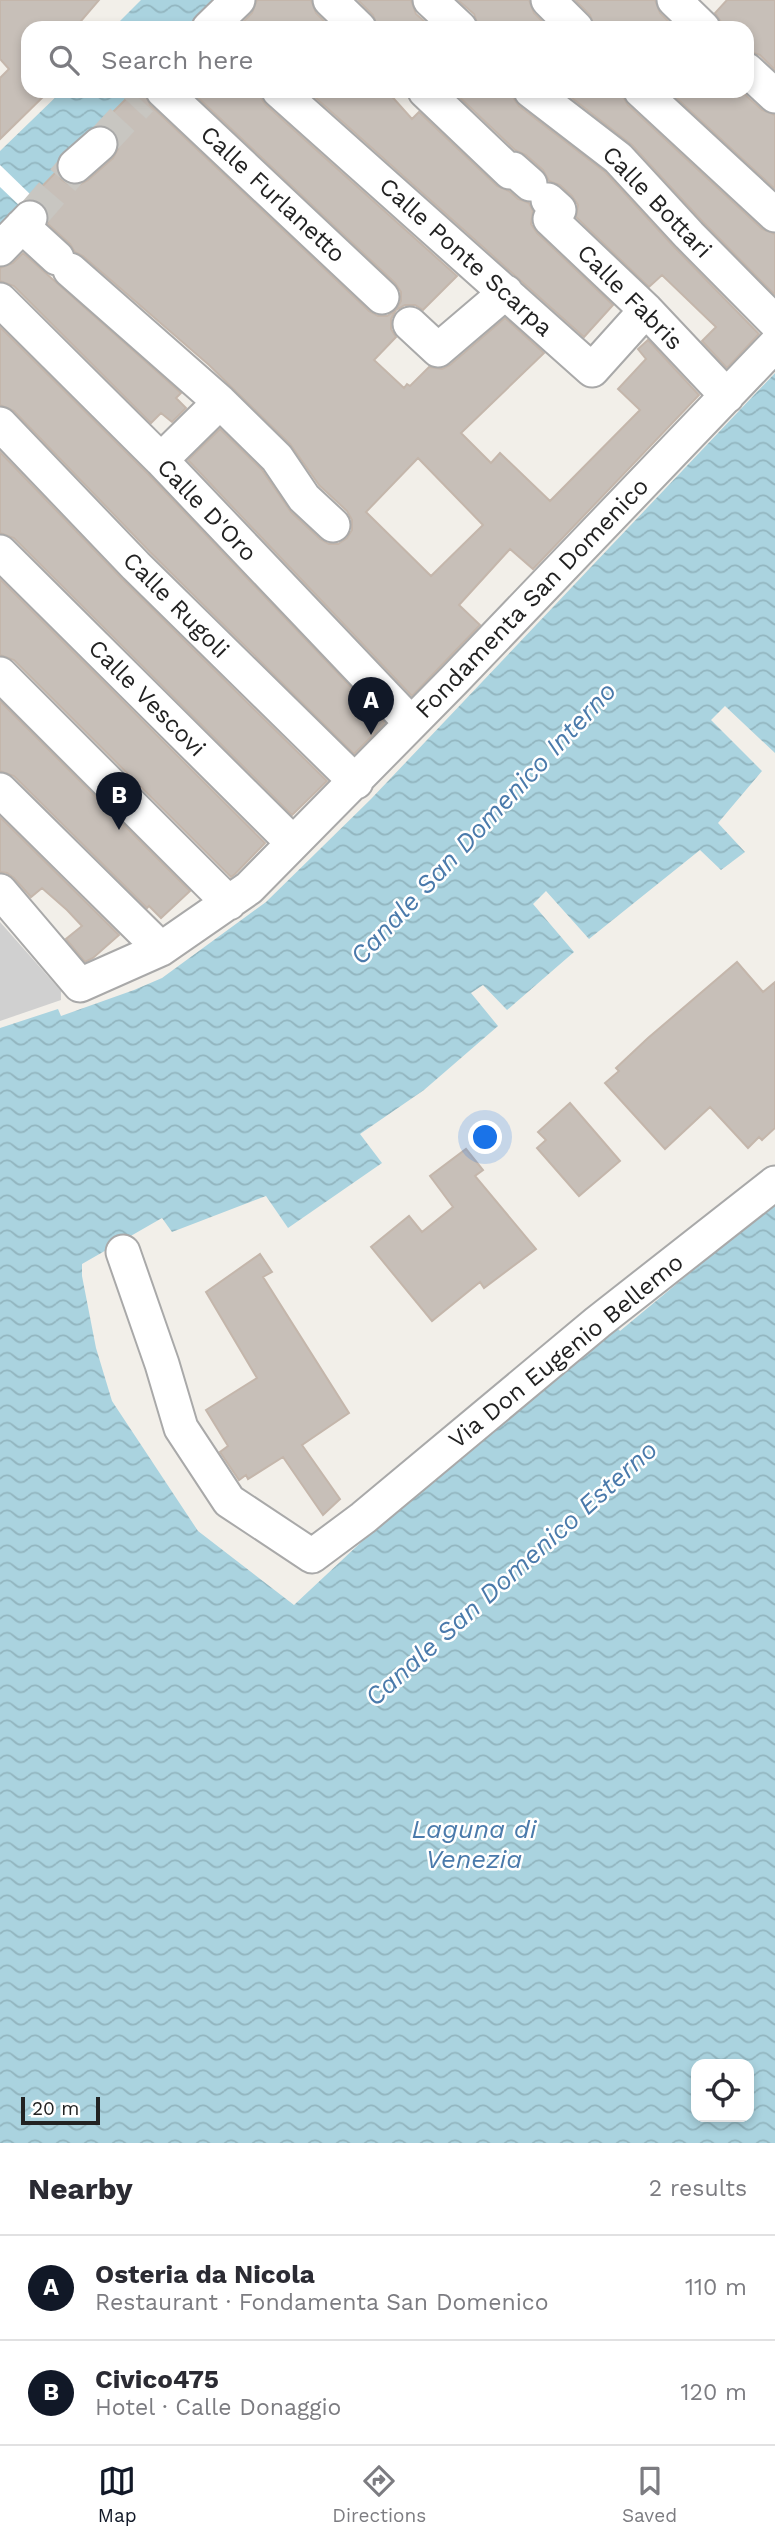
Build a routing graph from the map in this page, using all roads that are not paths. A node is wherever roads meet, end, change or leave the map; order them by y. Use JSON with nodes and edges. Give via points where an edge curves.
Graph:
{"nodes":[{"id":1,"x":238,"y":0,"type":"edge"},
{"id":2,"x":330,"y":0,"type":"edge"},
{"id":3,"x":430,"y":0,"type":"edge"},
{"id":4,"x":548,"y":0,"type":"edge"},
{"id":5,"x":674,"y":0,"type":"edge"},
{"id":6,"x":216,"y":21,"type":"edge"},
{"id":7,"x":352,"y":21,"type":"edge"},
{"id":8,"x":452,"y":21,"type":"edge"},
{"id":9,"x":569,"y":21,"type":"edge"},
{"id":10,"x":696,"y":21,"type":"edge"},
{"id":11,"x":754,"y":76,"type":"edge"},
{"id":12,"x":775,"y":96,"type":"edge"},
{"id":13,"x":156,"y":98,"type":"edge"},
{"id":14,"x":287,"y":98,"type":"edge"},
{"id":15,"x":432,"y":98,"type":"edge"},
{"id":16,"x":540,"y":98,"type":"edge"},
{"id":17,"x":649,"y":98,"type":"edge"},
{"id":18,"x":100,"y":144,"type":"tunnel mouth"},
{"id":19,"x":75,"y":166,"type":"tunnel mouth"},
{"id":20,"x":775,"y":215,"type":"edge"},
{"id":21,"x":17,"y":231,"type":"edge"},
{"id":22,"x":506,"y":292,"type":"junction"},
{"id":23,"x":382,"y":297,"type":"dead end"},
{"id":24,"x":0,"y":300,"type":"edge"},
{"id":25,"x":646,"y":310,"type":"junction"},
{"id":26,"x":775,"y":322,"type":"edge"},
{"id":27,"x":410,"y":324,"type":"dead end"},
{"id":28,"x":775,"y":345,"type":"edge"},
{"id":29,"x":727,"y":396,"type":"junction"},
{"id":30,"x":220,"y":402,"type":"junction"},
{"id":31,"x":0,"y":424,"type":"edge"},
{"id":32,"x":161,"y":460,"type":"junction"},
{"id":33,"x":332,"y":525,"type":"dead end"},
{"id":34,"x":0,"y":552,"type":"edge"},
{"id":35,"x":6,"y":690,"type":"edge"},
{"id":36,"x":411,"y":723,"type":"junction"},
{"id":37,"x":356,"y":782,"type":"junction"},
{"id":38,"x":0,"y":790,"type":"edge"},
{"id":39,"x":293,"y":843,"type":"junction"},
{"id":40,"x":0,"y":891,"type":"edge"},
{"id":41,"x":229,"y":903,"type":"junction"},
{"id":42,"x":161,"y":949,"type":"junction"},
{"id":43,"x":775,"y":1183,"type":"edge"},
{"id":44,"x":123,"y":1252,"type":"dead end"}],
"edges":[{"from":1,"to":6,"type":"street"},
{"from":2,"to":7,"type":"street"},
{"from":3,"to":8,"type":"street"},
{"from":4,"to":9,"type":"street"},
{"from":5,"to":10,"type":"street"},
{"from":11,"to":12,"type":"street"},
{"from":13,"to":23,"type":"street","name":"Calle Furlanetto"},
{"from":14,"to":22,"type":"street","name":"Calle Ponte Scarpa"},
{"from":15,"to":25,"type":"street","name":"Calle Fabris","via":[[510,172],[513,169],[558,210],[550,219]]},
{"from":16,"to":26,"type":"street","name":"Calle Bottari","via":[[618,158]]},
{"from":17,"to":20,"type":"street"},
{"from":18,"to":19,"type":"street"},
{"from":21,"to":30,"type":"street","via":[[63,264]]},
{"from":22,"to":25,"type":"street","name":"Calle Ponte Scarpa","via":[[592,370]]},
{"from":22,"to":27,"type":"street","via":[[438,350]]},
{"from":24,"to":32,"type":"street","name":"Calle D'Oro"},
{"from":25,"to":29,"type":"street","name":"Calle Fabris"},
{"from":28,"to":29,"type":"street","name":"Fondamenta San Domenico"},
{"from":29,"to":36,"type":"street","name":"Fondamenta San Domenico"},
{"from":30,"to":32,"type":"street"},
{"from":30,"to":33,"type":"street","via":[[277,458],[304,498]]},
{"from":31,"to":37,"type":"street","name":"Calle Rugoli","via":[[136,566]]},
{"from":32,"to":36,"type":"street","name":"Calle D'Oro"},
{"from":34,"to":39,"type":"street","name":"Calle Vescovi"},
{"from":35,"to":41,"type":"street"},
{"from":36,"to":37,"type":"street","name":"Fondamenta San Domenico"},
{"from":37,"to":39,"type":"street","name":"Fondamenta San Domenico"},
{"from":38,"to":42,"type":"street"},
{"from":39,"to":41,"type":"street","name":"Fondamenta San Domenico"},
{"from":40,"to":42,"type":"street","name":"Fondamenta San Domenico","via":[[80,985]]},
{"from":41,"to":42,"type":"street","name":"Fondamenta San Domenico"},
{"from":43,"to":44,"type":"street","name":"Via Don Eugenio Bellemo","via":[[312,1556],[229,1501],[181,1428]]}]}
